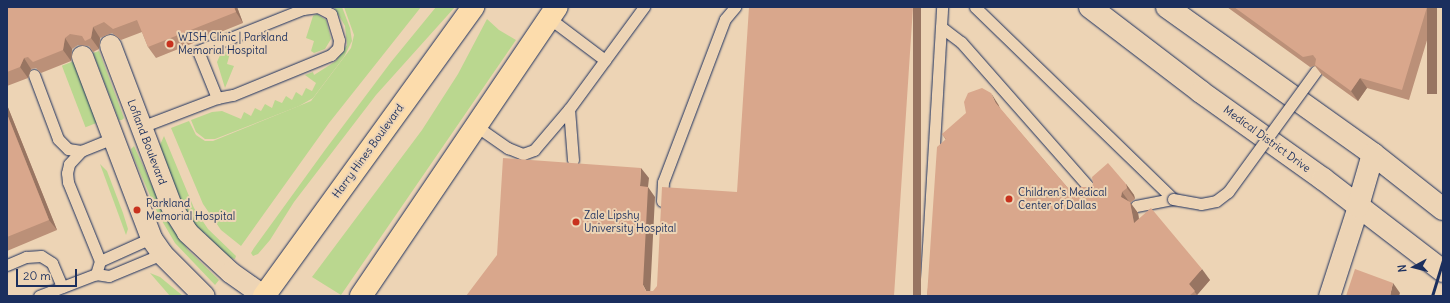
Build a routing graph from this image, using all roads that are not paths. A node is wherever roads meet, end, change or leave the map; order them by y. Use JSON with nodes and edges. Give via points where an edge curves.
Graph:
{"nodes":[{"id":1,"x":473,"y":7,"type":"edge"},
{"id":2,"x":644,"y":7,"type":"edge"},
{"id":3,"x":735,"y":7,"type":"edge"},
{"id":4,"x":942,"y":7,"type":"edge"},
{"id":5,"x":975,"y":7,"type":"edge"},
{"id":6,"x":1090,"y":7,"type":"edge"},
{"id":7,"x":1167,"y":7,"type":"edge"},
{"id":8,"x":547,"y":11,"type":"edge"},
{"id":9,"x":941,"y":27,"type":"junction"},
{"id":10,"x":110,"y":45,"type":"dead end"},
{"id":11,"x":82,"y":56,"type":"dead end"},
{"id":12,"x":605,"y":60,"type":"junction"},
{"id":13,"x":1316,"y":71,"type":"edge"},
{"id":14,"x":34,"y":75,"type":"edge"},
{"id":15,"x":216,"y":98,"type":"junction"},
{"id":16,"x":569,"y":109,"type":"junction"},
{"id":17,"x":476,"y":126,"type":"junction"},
{"id":18,"x":142,"y":127,"type":"junction"},
{"id":19,"x":114,"y":138,"type":"junction"},
{"id":20,"x":81,"y":151,"type":"junction"},
{"id":21,"x":1373,"y":154,"type":"junction"},
{"id":22,"x":573,"y":160,"type":"dead end"},
{"id":23,"x":1094,"y":193,"type":"edge"},
{"id":24,"x":1173,"y":199,"type":"junction"},
{"id":25,"x":1136,"y":206,"type":"dead end"},
{"id":26,"x":1358,"y":206,"type":"junction"},
{"id":27,"x":1443,"y":209,"type":"edge"},
{"id":28,"x":662,"y":212,"type":"edge"},
{"id":29,"x":157,"y":246,"type":"junction"},
{"id":30,"x":100,"y":261,"type":"junction"},
{"id":31,"x":7,"y":265,"type":"edge"},
{"id":32,"x":1443,"y":271,"type":"edge"},
{"id":33,"x":96,"y":274,"type":"junction"},
{"id":34,"x":62,"y":287,"type":"junction"},
{"id":35,"x":39,"y":296,"type":"edge"},
{"id":36,"x":204,"y":296,"type":"edge"},
{"id":37,"x":264,"y":296,"type":"edge"},
{"id":38,"x":361,"y":296,"type":"edge"},
{"id":39,"x":925,"y":296,"type":"edge"},
{"id":40,"x":1329,"y":296,"type":"edge"}],
"edges":[{"from":1,"to":37,"type":"main road","name":"Harry Hines Boulevard"},
{"from":2,"to":12,"type":"lane"},
{"from":3,"to":28,"type":"lane","via":[[725,19],[663,182]]},
{"from":4,"to":9,"type":"lane"},
{"from":5,"to":24,"type":"lane"},
{"from":6,"to":26,"type":"main road","name":"Medical District Drive"},
{"from":7,"to":21,"type":"main road"},
{"from":8,"to":12,"type":"lane"},
{"from":8,"to":17,"type":"main road"},
{"from":9,"to":23,"type":"lane","via":[[961,42]]},
{"from":9,"to":39,"type":"lane"},
{"from":10,"to":18,"type":"street","name":"Lofland Boulevard"},
{"from":11,"to":19,"type":"street"},
{"from":12,"to":16,"type":"lane"},
{"from":13,"to":24,"type":"lane","bridge":true,"via":[[1228,192],[1216,201],[1201,204]]},
{"from":14,"to":20,"type":"lane","via":[[58,138],[68,149]]},
{"from":15,"to":15,"type":"lane","via":[[233,95],[331,55],[338,48],[339,40],[331,14],[318,7],[303,9],[198,51]]},
{"from":15,"to":18,"type":"lane"},
{"from":16,"to":17,"type":"lane","via":[[534,150],[523,154],[508,148]]},
{"from":16,"to":22,"type":"lane"},
{"from":17,"to":38,"type":"main road"},
{"from":18,"to":19,"type":"street"},
{"from":18,"to":37,"type":"street","name":"Lofland Boulevard","via":[[171,206],[187,232],[230,272]]},
{"from":19,"to":20,"type":"lane"},
{"from":19,"to":29,"type":"street"},
{"from":20,"to":30,"type":"lane","via":[[68,164],[68,182]]},
{"from":21,"to":26,"type":"main road"},
{"from":21,"to":27,"type":"main road"},
{"from":24,"to":25,"type":"lane"},
{"from":26,"to":32,"type":"main road","name":"Medical District Drive"},
{"from":26,"to":40,"type":"street"},
{"from":29,"to":30,"type":"lane"},
{"from":29,"to":33,"type":"lane","via":[[109,276]]},
{"from":29,"to":36,"type":"street"},
{"from":30,"to":33,"type":"lane"},
{"from":31,"to":34,"type":"lane","via":[[26,257],[41,256],[52,263]]},
{"from":33,"to":34,"type":"lane"},
{"from":34,"to":35,"type":"lane"}]}
